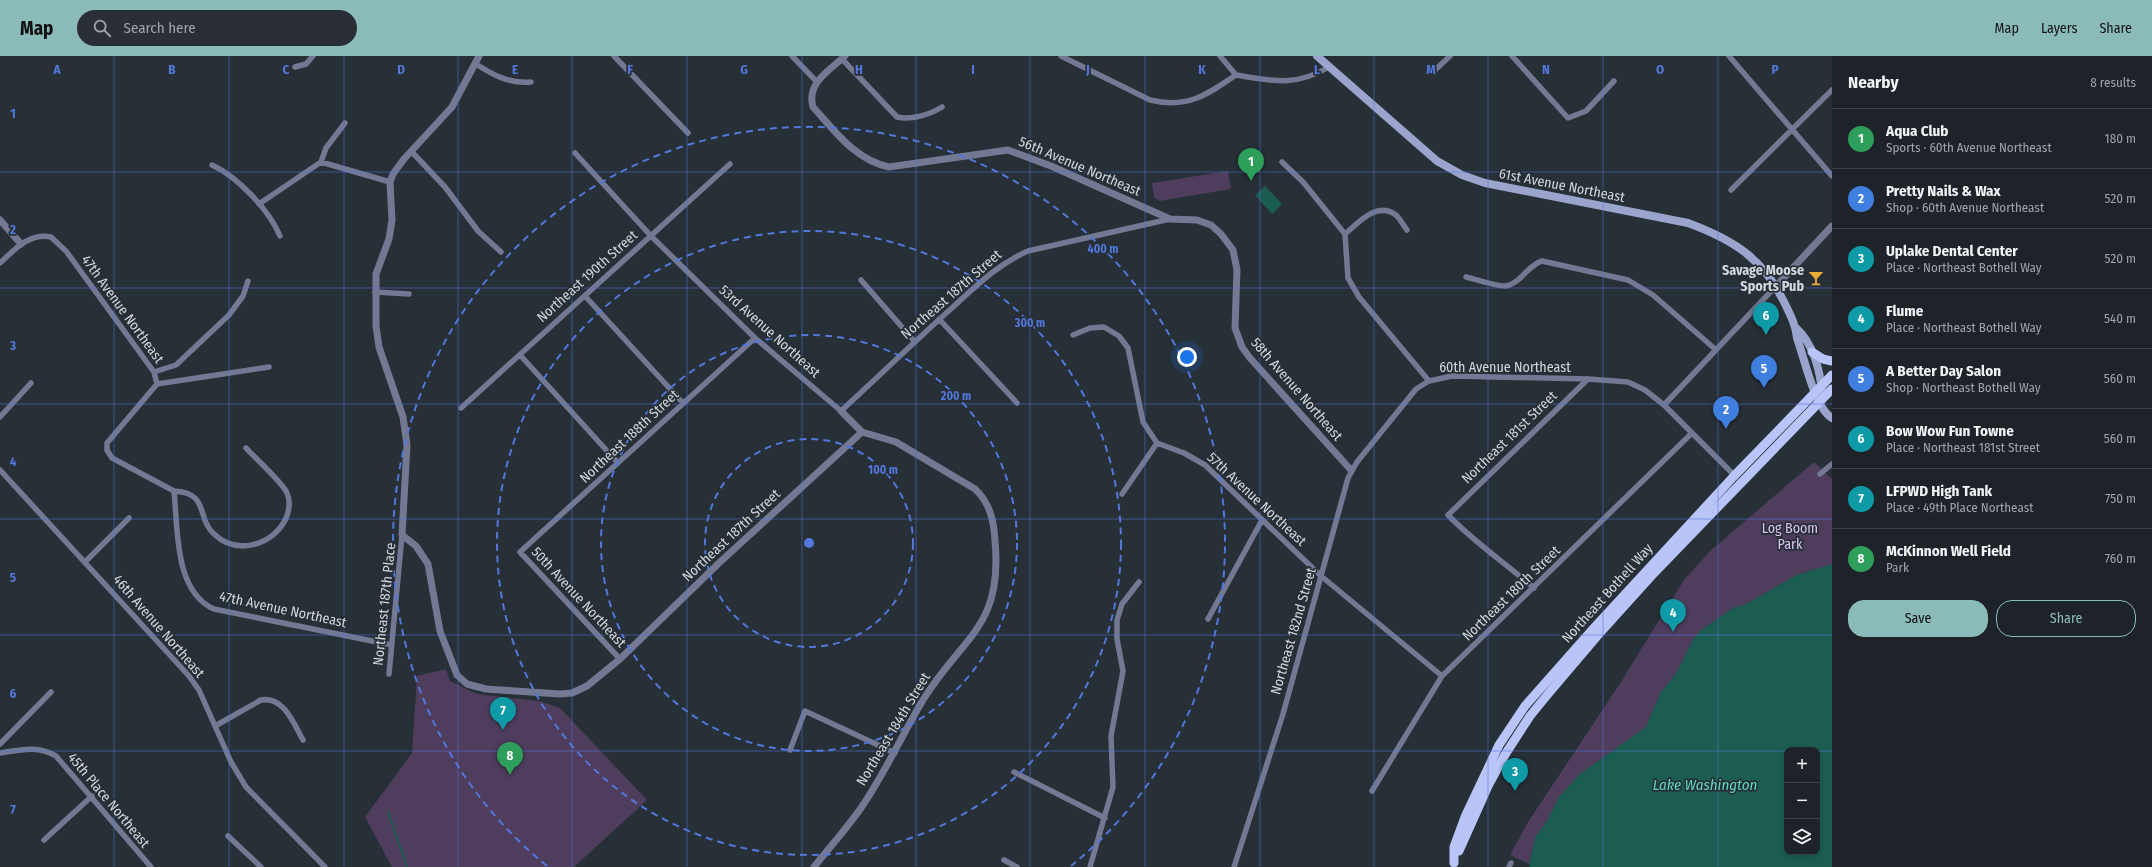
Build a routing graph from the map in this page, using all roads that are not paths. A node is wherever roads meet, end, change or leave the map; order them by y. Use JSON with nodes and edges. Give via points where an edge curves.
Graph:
{"nodes":[{"id":1,"x":313,"y":56,"type":"edge"},
{"id":2,"x":479,"y":56,"type":"edge"},
{"id":3,"x":614,"y":56,"type":"edge"},
{"id":4,"x":792,"y":56,"type":"edge"},
{"id":5,"x":1061,"y":56,"type":"edge"},
{"id":6,"x":1220,"y":56,"type":"edge"},
{"id":7,"x":1316,"y":56,"type":"edge"},
{"id":8,"x":1450,"y":56,"type":"edge"},
{"id":9,"x":1512,"y":56,"type":"edge"},
{"id":10,"x":1729,"y":56,"type":"edge"},
{"id":11,"x":843,"y":57,"type":"edge"},
{"id":12,"x":476,"y":64,"type":"junction"},
{"id":13,"x":295,"y":67,"type":"dead end"},
{"id":14,"x":1329,"y":67,"type":"junction"},
{"id":15,"x":1433,"y":72,"type":"dead end"},
{"id":16,"x":1236,"y":75,"type":"junction"},
{"id":17,"x":1614,"y":81,"type":"dead end"},
{"id":18,"x":531,"y":82,"type":"dead end"},
{"id":19,"x":816,"y":82,"type":"junction"},
{"id":20,"x":1832,"y":90,"type":"edge"},
{"id":21,"x":942,"y":107,"type":"dead end"},
{"id":22,"x":345,"y":123,"type":"dead end"},
{"id":23,"x":1793,"y":129,"type":"junction"},
{"id":24,"x":688,"y":133,"type":"dead end"},
{"id":25,"x":411,"y":151,"type":"junction"},
{"id":26,"x":575,"y":153,"type":"dead end"},
{"id":27,"x":321,"y":162,"type":"junction"},
{"id":28,"x":1282,"y":162,"type":"dead end"},
{"id":29,"x":730,"y":164,"type":"dead end"},
{"id":30,"x":212,"y":165,"type":"dead end"},
{"id":31,"x":1832,"y":176,"type":"edge"},
{"id":32,"x":390,"y":182,"type":"junction"},
{"id":33,"x":1731,"y":190,"type":"dead end"},
{"id":34,"x":259,"y":204,"type":"junction"},
{"id":35,"x":1170,"y":219,"type":"junction"},
{"id":36,"x":0,"y":220,"type":"edge"},
{"id":37,"x":1832,"y":226,"type":"edge"},
{"id":38,"x":1407,"y":230,"type":"dead end"},
{"id":39,"x":1345,"y":234,"type":"junction"},
{"id":40,"x":280,"y":236,"type":"dead end"},
{"id":41,"x":651,"y":236,"type":"junction"},
{"id":42,"x":21,"y":244,"type":"junction"},
{"id":43,"x":501,"y":252,"type":"dead end"},
{"id":44,"x":0,"y":263,"type":"edge"},
{"id":45,"x":1466,"y":277,"type":"dead end"},
{"id":46,"x":861,"y":280,"type":"dead end"},
{"id":47,"x":248,"y":281,"type":"dead end"},
{"id":48,"x":1777,"y":285,"type":"junction"},
{"id":49,"x":375,"y":292,"type":"junction"},
{"id":50,"x":409,"y":294,"type":"dead end"},
{"id":51,"x":585,"y":296,"type":"junction"},
{"id":52,"x":939,"y":319,"type":"junction"},
{"id":53,"x":1796,"y":328,"type":"junction"},
{"id":54,"x":1073,"y":335,"type":"dead end"},
{"id":55,"x":755,"y":338,"type":"junction"},
{"id":56,"x":915,"y":342,"type":"junction"},
{"id":57,"x":1715,"y":349,"type":"junction"},
{"id":58,"x":1812,"y":352,"type":"junction"},
{"id":59,"x":520,"y":355,"type":"junction"},
{"id":60,"x":1832,"y":361,"type":"edge"},
{"id":61,"x":269,"y":368,"type":"dead end"},
{"id":62,"x":154,"y":372,"type":"junction"},
{"id":63,"x":1832,"y":375,"type":"edge"},
{"id":64,"x":1588,"y":379,"type":"junction"},
{"id":65,"x":1428,"y":381,"type":"junction"},
{"id":66,"x":31,"y":383,"type":"dead end"},
{"id":67,"x":157,"y":384,"type":"junction"},
{"id":68,"x":1818,"y":389,"type":"junction"},
{"id":69,"x":1832,"y":389,"type":"edge"},
{"id":70,"x":1821,"y":401,"type":"junction"},
{"id":71,"x":684,"y":403,"type":"junction"},
{"id":72,"x":1017,"y":403,"type":"dead end"},
{"id":73,"x":1664,"y":405,"type":"junction"},
{"id":74,"x":461,"y":408,"type":"dead end"},
{"id":75,"x":841,"y":411,"type":"junction"},
{"id":76,"x":1829,"y":416,"type":"edge"},
{"id":77,"x":0,"y":417,"type":"edge"},
{"id":78,"x":862,"y":432,"type":"junction"},
{"id":79,"x":1692,"y":434,"type":"junction"},
{"id":80,"x":1157,"y":443,"type":"junction"},
{"id":81,"x":246,"y":448,"type":"dead end"},
{"id":82,"x":618,"y":463,"type":"junction"},
{"id":83,"x":1832,"y":464,"type":"edge"},
{"id":84,"x":0,"y":470,"type":"edge"},
{"id":85,"x":1351,"y":470,"type":"junction"},
{"id":86,"x":1820,"y":474,"type":"dead end"},
{"id":87,"x":1735,"y":475,"type":"junction"},
{"id":88,"x":1742,"y":482,"type":"junction"},
{"id":89,"x":975,"y":489,"type":"joint"},
{"id":90,"x":174,"y":491,"type":"junction"},
{"id":91,"x":1122,"y":494,"type":"dead end"},
{"id":92,"x":130,"y":518,"type":"dead end"},
{"id":93,"x":1262,"y":520,"type":"junction"},
{"id":94,"x":402,"y":536,"type":"junction"},
{"id":95,"x":520,"y":552,"type":"joint"},
{"id":96,"x":85,"y":562,"type":"junction"},
{"id":97,"x":1321,"y":576,"type":"junction"},
{"id":98,"x":1139,"y":582,"type":"dead end"},
{"id":99,"x":1534,"y":588,"type":"junction"},
{"id":100,"x":1208,"y":619,"type":"dead end"},
{"id":101,"x":392,"y":645,"type":"junction"},
{"id":102,"x":620,"y":659,"type":"junction"},
{"id":103,"x":389,"y":674,"type":"dead end"},
{"id":104,"x":1442,"y":676,"type":"junction"},
{"id":105,"x":51,"y":692,"type":"dead end"},
{"id":106,"x":215,"y":726,"type":"junction"},
{"id":107,"x":303,"y":740,"type":"dead end"},
{"id":108,"x":0,"y":744,"type":"edge"},
{"id":109,"x":790,"y":750,"type":"dead end"},
{"id":110,"x":0,"y":753,"type":"edge"},
{"id":111,"x":895,"y":753,"type":"junction"},
{"id":112,"x":1014,"y":772,"type":"dead end"},
{"id":113,"x":1372,"y":791,"type":"dead end"},
{"id":114,"x":92,"y":796,"type":"junction"},
{"id":115,"x":1105,"y":818,"type":"junction"},
{"id":116,"x":228,"y":836,"type":"dead end"},
{"id":117,"x":44,"y":840,"type":"dead end"},
{"id":118,"x":1004,"y":860,"type":"dead end"},
{"id":119,"x":1453,"y":865,"type":"edge"},
{"id":120,"x":151,"y":867,"type":"edge"},
{"id":121,"x":261,"y":867,"type":"edge"},
{"id":122,"x":325,"y":867,"type":"edge"},
{"id":123,"x":814,"y":867,"type":"edge"},
{"id":124,"x":1017,"y":867,"type":"edge"},
{"id":125,"x":1090,"y":867,"type":"edge"},
{"id":126,"x":1234,"y":867,"type":"edge"}],
"edges":[{"from":1,"to":13,"type":"street","via":[[306,64]]},
{"from":2,"to":12,"type":"street"},
{"from":3,"to":24,"type":"street"},
{"from":4,"to":19,"type":"street"},
{"from":5,"to":16,"type":"street","via":[[1150,100],[1162,103],[1177,104],[1191,101],[1208,94]]},
{"from":6,"to":16,"type":"street"},
{"from":7,"to":14,"type":"main road","name":"61st Avenue Northeast"},
{"from":8,"to":15,"type":"street"},
{"from":9,"to":17,"type":"street","via":[[1568,118],[1586,111]]},
{"from":10,"to":23,"type":"street"},
{"from":11,"to":19,"type":"street"},
{"from":11,"to":21,"type":"street","via":[[897,117],[932,113]]},
{"from":12,"to":18,"type":"street","via":[[496,76],[519,83]]},
{"from":12,"to":25,"type":"street","via":[[452,107]]},
{"from":14,"to":16,"type":"street","via":[[1314,76],[1283,82]]},
{"from":14,"to":48,"type":"main road","name":"61st Avenue Northeast","via":[[1448,169],[1485,183],[1688,223],[1745,250]]},
{"from":19,"to":35,"type":"street","name":"56th Avenue Northeast","via":[[810,98],[813,106],[852,149],[876,164],[889,167],[1008,150],[1051,166]]},
{"from":20,"to":23,"type":"street"},
{"from":22,"to":27,"type":"street","via":[[326,148]]},
{"from":23,"to":31,"type":"street"},
{"from":23,"to":33,"type":"street"},
{"from":25,"to":32,"type":"street"},
{"from":25,"to":43,"type":"street","via":[[445,187],[478,231]]},
{"from":26,"to":41,"type":"street","name":"53rd Avenue Northeast"},
{"from":27,"to":32,"type":"street"},
{"from":27,"to":34,"type":"street"},
{"from":28,"to":39,"type":"street","via":[[1303,182]]},
{"from":29,"to":41,"type":"street","name":"Northeast 190th Street"},
{"from":30,"to":34,"type":"street","via":[[223,170]]},
{"from":32,"to":49,"type":"street","via":[[390,231],[376,274]]},
{"from":34,"to":40,"type":"street","via":[[275,224]]},
{"from":35,"to":52,"type":"street","name":"Northeast 187th Street","via":[[1028,251],[998,267]]},
{"from":35,"to":85,"type":"street","name":"58th Avenue Northeast","via":[[1197,220],[1211,225],[1230,245],[1237,270],[1235,328],[1242,347]]},
{"from":36,"to":42,"type":"street"},
{"from":37,"to":48,"type":"street"},
{"from":38,"to":39,"type":"street","via":[[1397,216],[1380,211],[1370,213]]},
{"from":39,"to":65,"type":"street","name":"60th Avenue Northeast","via":[[1348,278],[1359,297]]},
{"from":41,"to":51,"type":"street","name":"Northeast 190th Street"},
{"from":41,"to":55,"type":"street","name":"53rd Avenue Northeast"},
{"from":42,"to":44,"type":"street"},
{"from":42,"to":62,"type":"street","name":"47th Avenue Northeast","via":[[36,236],[51,237],[66,251]]},
{"from":45,"to":57,"type":"street","via":[[1505,286],[1512,284],[1535,263],[1542,261],[1628,280],[1653,295]]},
{"from":46,"to":56,"type":"street"},
{"from":47,"to":62,"type":"street","via":[[243,296],[228,315],[176,365]]},
{"from":48,"to":53,"type":"main road","name":"61st Avenue Northeast"},
{"from":48,"to":57,"type":"street"},
{"from":49,"to":50,"type":"street"},
{"from":49,"to":94,"type":"street","via":[[379,347],[403,417],[406,445]]},
{"from":51,"to":59,"type":"street","name":"Northeast 190th Street"},
{"from":51,"to":71,"type":"street"},
{"from":52,"to":56,"type":"street","name":"Northeast 187th Street"},
{"from":52,"to":72,"type":"street"},
{"from":53,"to":58,"type":"main road","name":"61st Avenue Northeast","via":[[1805,336]]},
{"from":53,"to":68,"type":"main road","name":"61st Avenue Northeast","via":[[1797,338]]},
{"from":54,"to":80,"type":"street","via":[[1090,328],[1104,327],[1119,336],[1128,348],[1143,422]]},
{"from":55,"to":71,"type":"street","name":"Northeast 188th Street"},
{"from":55,"to":75,"type":"street","name":"53rd Avenue Northeast"},
{"from":56,"to":75,"type":"street","name":"Northeast 187th Street"},
{"from":57,"to":73,"type":"street"},
{"from":58,"to":60,"type":"main road"},
{"from":58,"to":68,"type":"main road","name":"61st Avenue Northeast"},
{"from":59,"to":74,"type":"street","name":"Northeast 190th Street"},
{"from":59,"to":82,"type":"street"},
{"from":61,"to":67,"type":"street"},
{"from":62,"to":67,"type":"street","name":"47th Avenue Northeast"},
{"from":63,"to":68,"type":"main road","name":"Northeast Bothell Way"},
{"from":64,"to":65,"type":"street","name":"60th Avenue Northeast","via":[[1452,376]]},
{"from":64,"to":73,"type":"street","name":"60th Avenue Northeast","via":[[1628,382],[1645,390]]},
{"from":64,"to":99,"type":"street","name":"Northeast 181st Street","via":[[1448,514],[1468,536],[1495,554]]},
{"from":65,"to":85,"type":"street","name":"Northeast 182nd Street","via":[[1416,389]]},
{"from":66,"to":77,"type":"street"},
{"from":67,"to":90,"type":"street","name":"47th Avenue Northeast","via":[[107,443],[107,450],[112,458]]},
{"from":68,"to":70,"type":"main road","name":"61st Avenue Northeast"},
{"from":68,"to":87,"type":"main road","name":"Northeast Bothell Way"},
{"from":69,"to":70,"type":"main road","name":"Northeast Bothell Way"},
{"from":70,"to":76,"type":"main road","name":"61st Avenue Northeast"},
{"from":70,"to":88,"type":"main road","name":"Northeast Bothell Way"},
{"from":71,"to":82,"type":"street","name":"Northeast 188th Street"},
{"from":73,"to":79,"type":"street","name":"60th Avenue Northeast"},
{"from":75,"to":78,"type":"street","name":"53rd Avenue Northeast"},
{"from":78,"to":89,"type":"street","name":"53rd Avenue Northeast","via":[[896,442]]},
{"from":78,"to":102,"type":"street","name":"Northeast 187th Street","via":[[719,563]]},
{"from":79,"to":87,"type":"street","name":"60th Avenue Northeast"},
{"from":79,"to":99,"type":"street","name":"Northeast 180th Street"},
{"from":80,"to":91,"type":"street"},
{"from":80,"to":93,"type":"street","name":"57th Avenue Northeast","via":[[1184,453],[1205,465]]},
{"from":81,"to":90,"type":"street","via":[[287,492],[287,517],[279,532],[267,541],[251,546],[236,545],[223,540],[213,534],[207,525],[196,499],[185,492]]},
{"from":82,"to":95,"type":"street","name":"Northeast 188th Street"},
{"from":83,"to":86,"type":"street"},
{"from":84,"to":96,"type":"street","name":"46th Avenue Northeast"},
{"from":85,"to":97,"type":"street","name":"Northeast 182nd Street"},
{"from":87,"to":88,"type":"street","name":"60th Avenue Northeast"},
{"from":87,"to":119,"type":"main road","name":"Northeast Bothell Way","via":[[1525,706],[1499,745],[1465,817],[1454,847]]},
{"from":88,"to":119,"type":"main road","name":"Northeast Bothell Way","via":[[1598,635],[1530,716],[1489,784]]},
{"from":89,"to":111,"type":"street","name":"Northeast 184th Street","via":[[988,506],[994,524],[997,575],[993,598],[979,628],[923,700]]},
{"from":90,"to":101,"type":"street","name":"47th Avenue Northeast","via":[[183,570],[187,583],[203,604],[214,609]]},
{"from":92,"to":96,"type":"street"},
{"from":93,"to":97,"type":"street","name":"57th Avenue Northeast"},
{"from":93,"to":100,"type":"street"},
{"from":94,"to":101,"type":"street","name":"Northeast 187th Place"},
{"from":94,"to":102,"type":"street","name":"Northeast 187th Street","via":[[416,546],[428,564],[440,631],[457,675],[467,684],[504,691],[572,693],[587,686]]},
{"from":95,"to":102,"type":"street","name":"50th Avenue Northeast"},
{"from":96,"to":106,"type":"street","name":"46th Avenue Northeast","via":[[189,676],[199,690]]},
{"from":97,"to":104,"type":"street","name":"57th Avenue Northeast"},
{"from":97,"to":126,"type":"street","name":"Northeast 182nd Street","via":[[1264,774]]},
{"from":98,"to":115,"type":"street","via":[[1122,604],[1117,620],[1117,639],[1123,671],[1111,736],[1113,787]]},
{"from":99,"to":104,"type":"street","name":"Northeast 180th Street"},
{"from":101,"to":103,"type":"street","name":"Northeast 187th Place"},
{"from":104,"to":113,"type":"street","name":"Northeast 180th Street"},
{"from":105,"to":108,"type":"street"},
{"from":106,"to":107,"type":"street","via":[[267,699],[287,711]]},
{"from":106,"to":122,"type":"street","name":"46th Avenue Northeast","via":[[231,762],[246,787]]},
{"from":109,"to":111,"type":"street","via":[[805,711]]},
{"from":110,"to":114,"type":"street","name":"45th Place Northeast","via":[[33,748],[47,750],[56,756]]},
{"from":111,"to":123,"type":"street","name":"Northeast 184th Street","via":[[862,807]]},
{"from":112,"to":115,"type":"street"},
{"from":114,"to":117,"type":"street"},
{"from":114,"to":120,"type":"street","name":"45th Place Northeast"},
{"from":115,"to":125,"type":"street"},
{"from":116,"to":121,"type":"street"},
{"from":118,"to":124,"type":"street"}]}
